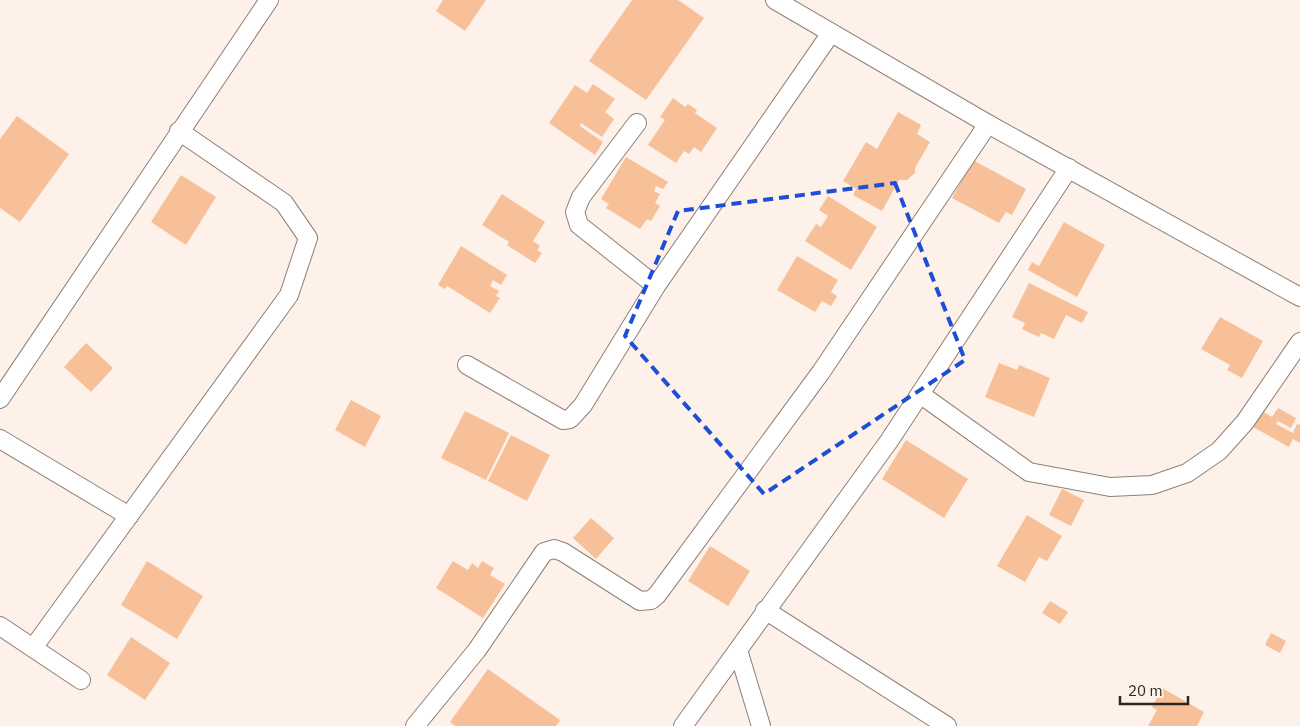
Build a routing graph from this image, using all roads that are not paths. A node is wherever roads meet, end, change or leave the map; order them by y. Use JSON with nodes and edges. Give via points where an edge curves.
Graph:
{"nodes":[{"id":1,"x":268,"y":0,"type":"edge"},
{"id":2,"x":775,"y":0,"type":"edge"},
{"id":3,"x":831,"y":33,"type":"junction"},
{"id":4,"x":637,"y":123,"type":"dead end"},
{"id":5,"x":988,"y":124,"type":"junction"},
{"id":6,"x":179,"y":131,"type":"junction"},
{"id":7,"x":1069,"y":168,"type":"junction"},
{"id":8,"x":656,"y":286,"type":"junction"},
{"id":9,"x":1300,"y":297,"type":"edge"},
{"id":10,"x":1300,"y":342,"type":"edge"},
{"id":11,"x":467,"y":365,"type":"dead end"},
{"id":12,"x":920,"y":394,"type":"junction"},
{"id":13,"x":0,"y":399,"type":"edge"},
{"id":14,"x":0,"y":439,"type":"edge"},
{"id":15,"x":129,"y":516,"type":"junction"},
{"id":16,"x":765,"y":610,"type":"junction"},
{"id":17,"x":0,"y":626,"type":"edge"},
{"id":18,"x":33,"y":648,"type":"junction"},
{"id":19,"x":738,"y":650,"type":"junction"},
{"id":20,"x":81,"y":680,"type":"dead end"},
{"id":21,"x":415,"y":726,"type":"edge"},
{"id":22,"x":682,"y":726,"type":"edge"},
{"id":23,"x":760,"y":726,"type":"edge"},
{"id":24,"x":947,"y":726,"type":"edge"}],
"edges":[{"from":1,"to":6,"type":"street"},
{"from":2,"to":3,"type":"street"},
{"from":3,"to":5,"type":"street"},
{"from":3,"to":8,"type":"street"},
{"from":4,"to":8,"type":"street","via":[[582,197],[575,212],[578,225]]},
{"from":5,"to":7,"type":"street"},
{"from":5,"to":21,"type":"street","via":[[821,372],[657,595],[640,601],[563,552],[554,549],[544,552],[477,650]]},
{"from":6,"to":13,"type":"street"},
{"from":6,"to":15,"type":"street","via":[[284,203],[308,238],[289,295]]},
{"from":7,"to":9,"type":"street"},
{"from":7,"to":12,"type":"street"},
{"from":8,"to":11,"type":"street","via":[[583,405],[570,419],[562,420]]},
{"from":10,"to":12,"type":"street","via":[[1245,422],[1219,450],[1187,473],[1152,485],[1110,487],[1030,472]]},
{"from":12,"to":16,"type":"street"},
{"from":14,"to":15,"type":"street"},
{"from":15,"to":18,"type":"street"},
{"from":16,"to":19,"type":"street"},
{"from":16,"to":24,"type":"street"},
{"from":17,"to":18,"type":"street"},
{"from":18,"to":20,"type":"street"},
{"from":19,"to":22,"type":"street"},
{"from":19,"to":23,"type":"street"}]}
